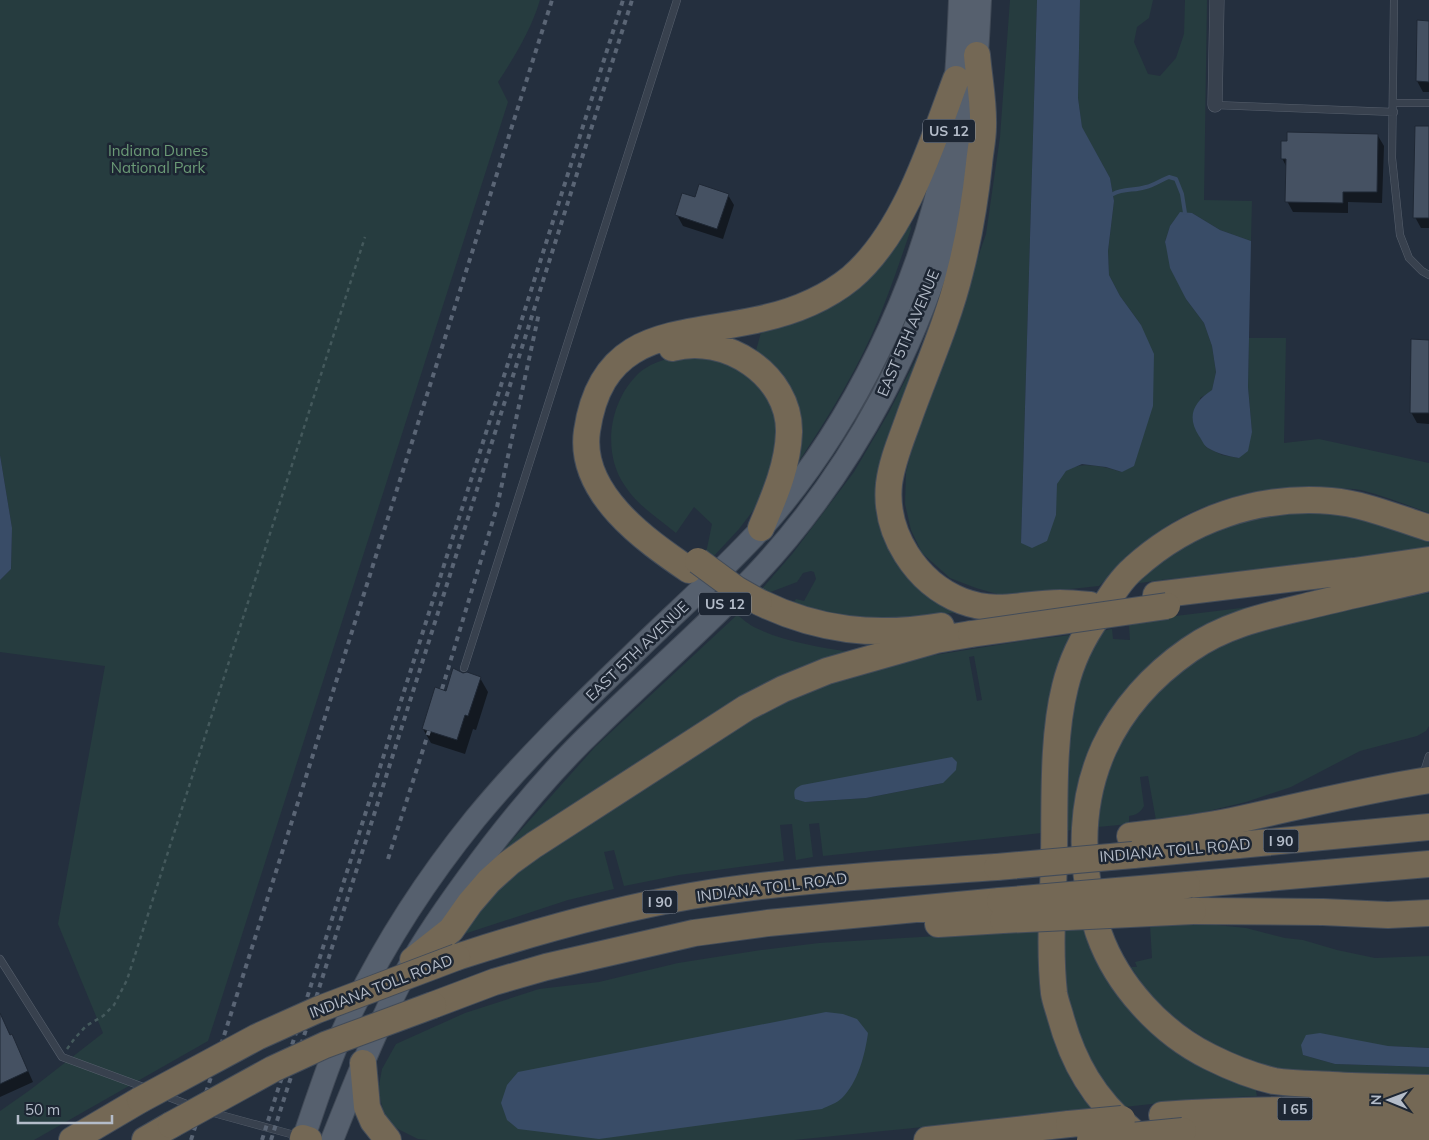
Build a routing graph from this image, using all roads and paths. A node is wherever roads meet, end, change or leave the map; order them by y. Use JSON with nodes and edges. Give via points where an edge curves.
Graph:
{"nodes":[{"id":1,"x":677,"y":0,"type":"edge"},
{"id":2,"x":960,"y":0,"type":"edge"},
{"id":3,"x":980,"y":0,"type":"edge"},
{"id":4,"x":1217,"y":0,"type":"edge"},
{"id":5,"x":1394,"y":0,"type":"edge"},
{"id":6,"x":977,"y":55,"type":"junction"},
{"id":7,"x":956,"y":79,"type":"junction"},
{"id":8,"x":1393,"y":103,"type":"junction"},
{"id":9,"x":1429,"y":103,"type":"edge"},
{"id":10,"x":1214,"y":106,"type":"joint"},
{"id":11,"x":1394,"y":112,"type":"junction"},
{"id":12,"x":365,"y":237,"type":"dead end"},
{"id":13,"x":1429,"y":275,"type":"edge"},
{"id":14,"x":761,"y":528,"type":"junction"},
{"id":15,"x":1429,"y":528,"type":"edge"},
{"id":16,"x":1429,"y":560,"type":"edge"},
{"id":17,"x":693,"y":565,"type":"junction"},
{"id":18,"x":1429,"y":576,"type":"edge"},
{"id":19,"x":1162,"y":600,"type":"junction"},
{"id":20,"x":754,"y":606,"type":"junction"},
{"id":21,"x":967,"y":619,"type":"junction"},
{"id":22,"x":936,"y":640,"type":"junction"},
{"id":23,"x":464,"y":668,"type":"dead end"},
{"id":24,"x":1429,"y":756,"type":"edge"},
{"id":25,"x":1425,"y":781,"type":"edge"},
{"id":26,"x":1429,"y":827,"type":"edge"},
{"id":27,"x":1132,"y":845,"type":"junction"},
{"id":28,"x":1429,"y":864,"type":"edge"},
{"id":29,"x":1002,"y":910,"type":"junction"},
{"id":30,"x":1429,"y":913,"type":"edge"},
{"id":31,"x":0,"y":959,"type":"edge"},
{"id":32,"x":414,"y":960,"type":"junction"},
{"id":33,"x":2,"y":968,"type":"edge"},
{"id":34,"x":62,"y":1057,"type":"junction"},
{"id":35,"x":363,"y":1063,"type":"junction"},
{"id":36,"x":1429,"y":1088,"type":"edge"},
{"id":37,"x":1429,"y":1112,"type":"edge"},
{"id":38,"x":1429,"y":1130,"type":"edge"},
{"id":39,"x":305,"y":1139,"type":"edge"},
{"id":40,"x":72,"y":1140,"type":"edge"},
{"id":41,"x":145,"y":1140,"type":"edge"},
{"id":42,"x":332,"y":1140,"type":"edge"},
{"id":43,"x":388,"y":1140,"type":"edge"},
{"id":44,"x":927,"y":1140,"type":"edge"},
{"id":45,"x":1090,"y":1140,"type":"edge"},
{"id":46,"x":1142,"y":1140,"type":"edge"}],
"edges":[{"from":1,"to":23,"type":"lane"},
{"from":2,"to":7,"type":"main road","name":"EAST 5TH AVENUE","number":"US 12"},
{"from":3,"to":6,"type":"main road","name":"EAST 5TH AVENUE","number":"US 12"},
{"from":4,"to":10,"type":"street"},
{"from":5,"to":8,"type":"lane"},
{"from":6,"to":21,"type":"highway","via":[[983,127],[974,210],[960,274],[896,455],[889,484],[895,534],[910,561]]},
{"from":6,"to":32,"type":"main road","name":"EAST 5TH AVENUE","number":"US 12","via":[[966,151],[940,257],[922,310],[896,369],[844,461],[757,573],[592,731],[540,788],[446,907]]},
{"from":7,"to":14,"type":"main road","name":"EAST 5TH AVENUE","number":"US 12","via":[[947,148],[934,205],[901,303],[875,359],[822,449]]},
{"from":7,"to":17,"type":"highway","via":[[925,165],[906,202],[890,232],[852,277],[822,298],[790,311],[678,333],[640,347],[608,374],[596,396],[586,434],[588,455],[603,494],[633,527]]},
{"from":8,"to":9,"type":"lane"},
{"from":8,"to":11,"type":"lane"},
{"from":10,"to":11,"type":"lane"},
{"from":11,"to":13,"type":"lane","via":[[1392,158],[1400,235],[1409,258]]},
{"from":12,"to":34,"type":"path","via":[[127,980],[114,1005],[86,1026]]},
{"from":14,"to":17,"type":"highway","via":[[788,453],[789,430],[776,388],[761,370],[741,356],[721,349],[680,346],[646,358],[619,382],[609,398],[600,434],[601,451],[614,487],[639,517]]},
{"from":14,"to":39,"type":"main road","name":"EAST 5TH AVENUE","number":"US 12","via":[[521,767],[445,859],[382,953],[352,1010]]},
{"from":15,"to":46,"type":"highway","via":[[1376,510],[1333,502],[1302,500],[1233,510],[1183,533],[1134,568],[1114,590],[1074,658],[1058,728],[1052,939],[1054,995],[1081,1073],[1102,1101]]},
{"from":16,"to":19,"type":"highway"},
{"from":17,"to":20,"type":"highway","bridge":true,"via":[[736,589]]},
{"from":18,"to":19,"type":"highway"},
{"from":18,"to":36,"type":"highway","via":[[1250,620],[1214,634],[1190,649],[1163,670],[1120,719],[1093,778],[1084,834],[1088,891],[1098,933],[1112,963],[1131,991],[1181,1039],[1235,1069],[1273,1080]]},
{"from":19,"to":21,"type":"highway","bridge":true},
{"from":19,"to":21,"type":"highway","via":[[1006,608],[983,606]]},
{"from":20,"to":21,"type":"highway","via":[[820,625],[879,632],[917,630]]},
{"from":20,"to":22,"type":"highway","via":[[764,618],[798,631],[850,642]]},
{"from":21,"to":22,"type":"highway"},
{"from":22,"to":32,"type":"highway","via":[[827,671],[761,700],[711,729],[509,863],[476,896],[451,930]]},
{"from":24,"to":25,"type":"lane"},
{"from":25,"to":27,"type":"highway","via":[[1181,830]]},
{"from":26,"to":27,"type":"highway","name":"INDIANA TOLL ROAD","number":"I 90"},
{"from":27,"to":40,"type":"highway","name":"INDIANA TOLL ROAD","number":"I 90","bridge":true,"via":[[870,876],[770,884],[615,911],[534,932],[457,957],[317,1010],[256,1037]]},
{"from":28,"to":29,"type":"highway","bridge":true,"via":[[1187,885]]},
{"from":29,"to":30,"type":"highway","bridge":true},
{"from":29,"to":41,"type":"highway","bridge":true,"via":[[834,930],[768,923],[694,933],[546,967],[494,982],[325,1045],[273,1069]]},
{"from":31,"to":33,"type":"lane"},
{"from":32,"to":35,"type":"main road","name":"EAST 5TH AVENUE","number":"US 12"},
{"from":33,"to":34,"type":"lane"},
{"from":34,"to":39,"type":"lane","via":[[201,1109]]},
{"from":35,"to":42,"type":"main road","name":"EAST 5TH AVENUE","number":"US 12"},
{"from":35,"to":43,"type":"highway","via":[[367,1107],[372,1121]]},
{"from":37,"to":44,"type":"highway","number":"I 65","bridge":true,"via":[[1219,1110]]},
{"from":38,"to":45,"type":"highway","number":"I 65","bridge":true,"via":[[1262,1127]]}]}
